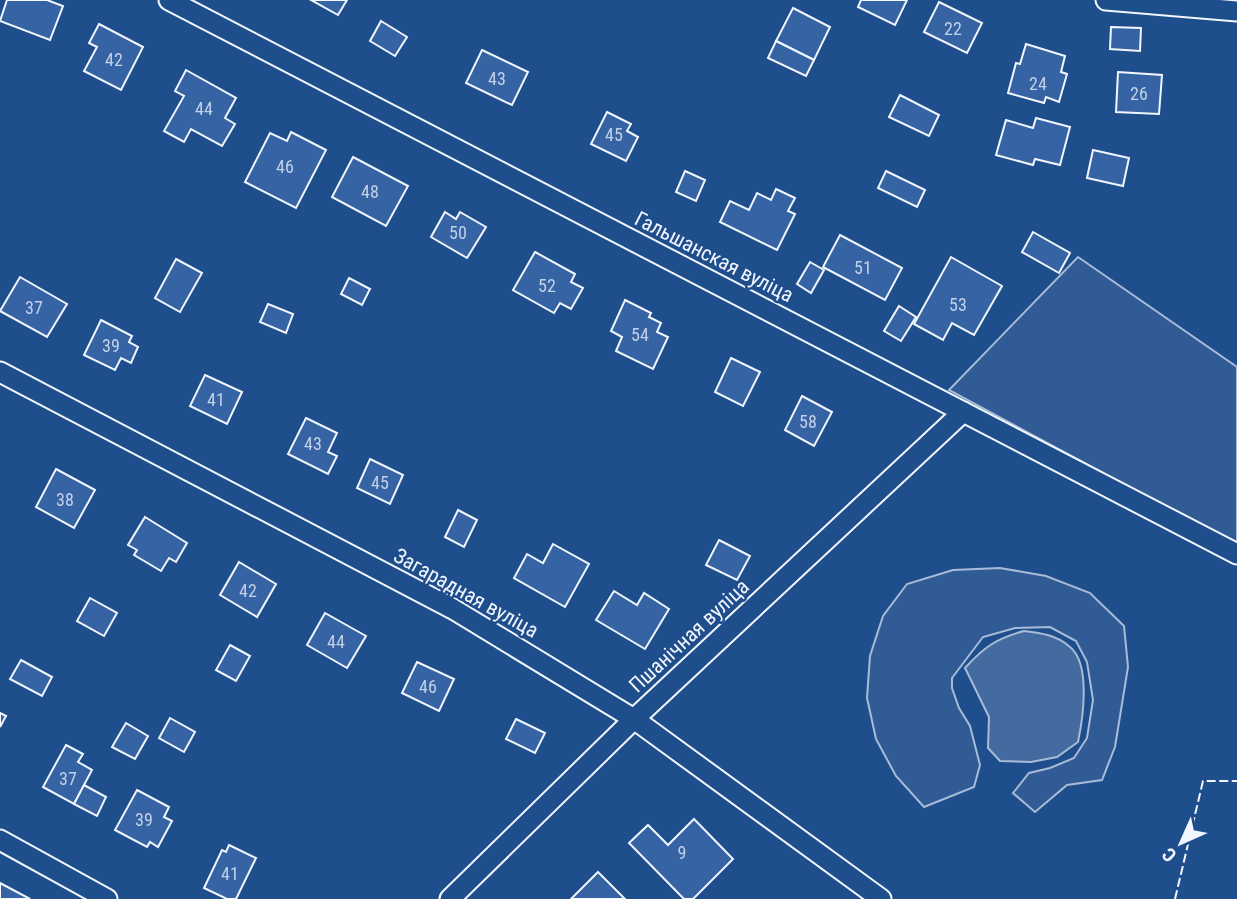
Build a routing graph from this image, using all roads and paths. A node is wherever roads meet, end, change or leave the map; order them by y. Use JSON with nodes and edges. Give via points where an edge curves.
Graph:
{"nodes":[{"id":1,"x":169,"y":0,"type":"edge"},
{"id":2,"x":1107,"y":0,"type":"edge"},
{"id":3,"x":1237,"y":11,"type":"edge"},
{"id":4,"x":0,"y":372,"type":"edge"},
{"id":5,"x":963,"y":412,"type":"junction"},
{"id":6,"x":1237,"y":554,"type":"edge"},
{"id":7,"x":634,"y":719,"type":"junction"},
{"id":8,"x":0,"y":840,"type":"edge"},
{"id":9,"x":107,"y":899,"type":"edge"},
{"id":10,"x":450,"y":899,"type":"edge"},
{"id":11,"x":881,"y":899,"type":"edge"}],
"edges":[{"from":1,"to":5,"type":"street","name":"Гальшанская вуліца"},
{"from":2,"to":3,"type":"street"},
{"from":4,"to":7,"type":"street","name":"Загарадная вуліца","via":[[453,609]]},
{"from":5,"to":6,"type":"street","name":"Гальшанская вуліца"},
{"from":5,"to":7,"type":"street","name":"Пшанічная вуліца"},
{"from":7,"to":10,"type":"street","name":"Пшанічная вуліца"},
{"from":7,"to":11,"type":"street","name":"Загарадная вуліца"},
{"from":8,"to":9,"type":"street"}]}
